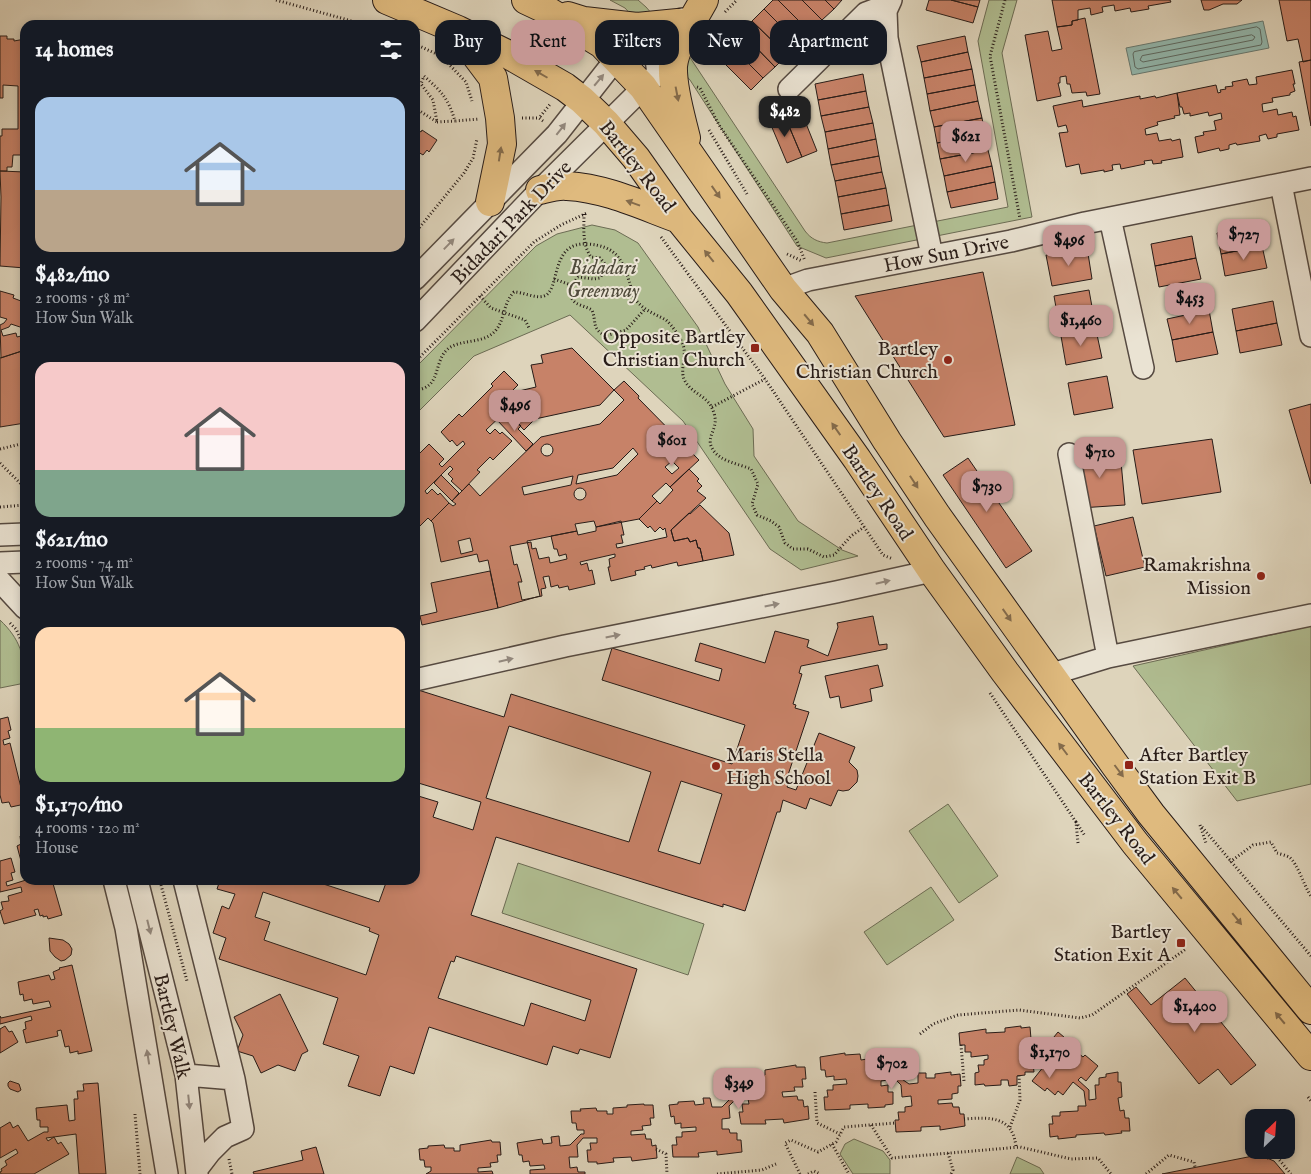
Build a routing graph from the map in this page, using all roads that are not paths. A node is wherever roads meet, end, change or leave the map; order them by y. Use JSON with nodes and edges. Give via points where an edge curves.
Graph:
{"nodes":[{"id":1,"x":387,"y":0,"type":"edge"},
{"id":2,"x":704,"y":0,"type":"edge"},
{"id":3,"x":534,"y":4,"type":"edge"},
{"id":4,"x":889,"y":5,"type":"edge"},
{"id":5,"x":435,"y":20,"type":"edge"},
{"id":6,"x":595,"y":22,"type":"edge"},
{"id":7,"x":679,"y":22,"type":"edge"},
{"id":8,"x":595,"y":40,"type":"edge"},
{"id":9,"x":501,"y":51,"type":"edge"},
{"id":10,"x":483,"y":65,"type":"edge"},
{"id":11,"x":612,"y":65,"type":"edge"},
{"id":12,"x":621,"y":65,"type":"edge"},
{"id":13,"x":657,"y":65,"type":"edge"},
{"id":14,"x":643,"y":87,"type":"junction"},
{"id":15,"x":789,"y":89,"type":"dead end"},
{"id":16,"x":582,"y":100,"type":"junction"},
{"id":17,"x":606,"y":123,"type":"junction"},
{"id":18,"x":689,"y":152,"type":"junction"},
{"id":19,"x":1311,"y":178,"type":"edge"},
{"id":20,"x":1281,"y":184,"type":"junction"},
{"id":21,"x":540,"y":190,"type":"junction"},
{"id":22,"x":490,"y":202,"type":"junction"},
{"id":23,"x":1110,"y":218,"type":"junction"},
{"id":24,"x":669,"y":226,"type":"junction"},
{"id":25,"x":932,"y":256,"type":"junction"},
{"id":26,"x":420,"y":274,"type":"edge"},
{"id":27,"x":783,"y":289,"type":"junction"},
{"id":28,"x":420,"y":316,"type":"edge"},
{"id":29,"x":1311,"y":336,"type":"edge"},
{"id":30,"x":1143,"y":368,"type":"dead end"},
{"id":31,"x":1069,"y":454,"type":"dead end"},
{"id":32,"x":20,"y":534,"type":"edge"},
{"id":33,"x":0,"y":536,"type":"edge"},
{"id":34,"x":0,"y":562,"type":"edge"},
{"id":35,"x":20,"y":562,"type":"edge"},
{"id":36,"x":932,"y":571,"type":"junction"},
{"id":37,"x":0,"y":581,"type":"edge"},
{"id":38,"x":20,"y":603,"type":"edge"},
{"id":39,"x":1311,"y":615,"type":"edge"},
{"id":40,"x":1108,"y":657,"type":"junction"},
{"id":41,"x":1049,"y":675,"type":"junction"},
{"id":42,"x":420,"y":679,"type":"edge"},
{"id":43,"x":115,"y":885,"type":"edge"},
{"id":44,"x":138,"y":885,"type":"edge"},
{"id":45,"x":185,"y":885,"type":"edge"},
{"id":46,"x":1311,"y":1010,"type":"edge"},
{"id":47,"x":1311,"y":1056,"type":"edge"},
{"id":48,"x":186,"y":1075,"type":"junction"},
{"id":49,"x":234,"y":1079,"type":"junction"},
{"id":50,"x":197,"y":1172,"type":"edge"},
{"id":51,"x":167,"y":1174,"type":"edge"}],
"edges":[{"from":1,"to":5,"type":"highway","name":"Bartley Road"},
{"from":2,"to":7,"type":"street"},
{"from":2,"to":18,"type":"highway","one_way":true,"via":[[678,50],[674,65],[676,93]]},
{"from":3,"to":6,"type":"highway"},
{"from":3,"to":8,"type":"highway","name":"Bartley Road"},
{"from":4,"to":15,"type":"street","via":[[866,13]]},
{"from":4,"to":25,"type":"street","via":[[887,38]]},
{"from":16,"to":9,"type":"highway","name":"Bartley Road","one_way":true},
{"from":22,"to":10,"type":"highway","one_way":true,"via":[[502,144],[492,78]]},
{"from":16,"to":11,"type":"street","name":"Bidadari Park Drive","one_way":true},
{"from":12,"to":14,"type":"highway","name":"Bartley Road"},
{"from":13,"to":14,"type":"street","name":"Bidadari Park Drive","via":[[658,73]]},
{"from":14,"to":17,"type":"street","name":"Bidadari Park Drive"},
{"from":14,"to":18,"type":"highway","name":"Bartley Road"},
{"from":16,"to":17,"type":"highway","name":"Bartley Road"},
{"from":22,"to":16,"type":"street","name":"Bidadari Park Drive","one_way":true,"via":[[557,134]]},
{"from":17,"to":21,"type":"street","name":"Bidadari Park Drive"},
{"from":17,"to":24,"type":"highway","name":"Bartley Road","via":[[636,158]]},
{"from":18,"to":27,"type":"highway","name":"Bartley Road","one_way":true},
{"from":19,"to":20,"type":"street","name":"How Sun Drive"},
{"from":20,"to":23,"type":"street","name":"How Sun Drive"},
{"from":20,"to":29,"type":"street"},
{"from":24,"to":21,"type":"highway","one_way":true,"via":[[608,194],[565,186]]},
{"from":21,"to":28,"type":"street","name":"Bidadari Park Drive"},
{"from":26,"to":22,"type":"street","name":"Bidadari Park Drive","one_way":true},
{"from":23,"to":25,"type":"street","name":"How Sun Drive"},
{"from":23,"to":30,"type":"street"},
{"from":36,"to":24,"type":"highway","name":"Bartley Road","one_way":true,"via":[[739,293]]},
{"from":25,"to":27,"type":"street","name":"How Sun Drive","via":[[808,280]]},
{"from":27,"to":41,"type":"highway","name":"Bartley Road","one_way":true,"via":[[820,333],[937,516]]},
{"from":31,"to":40,"type":"street"},
{"from":32,"to":33,"type":"street"},
{"from":34,"to":35,"type":"street"},
{"from":42,"to":36,"type":"street","one_way":true},
{"from":47,"to":36,"type":"highway","name":"Bartley Road","one_way":true,"via":[[1134,843]]},
{"from":37,"to":38,"type":"street"},
{"from":39,"to":40,"type":"street"},
{"from":40,"to":41,"type":"street"},
{"from":41,"to":46,"type":"highway","name":"Bartley Road","one_way":true,"via":[[1151,814]]},
{"from":51,"to":43,"type":"street","name":"Bartley Walk","one_way":true,"via":[[126,928]]},
{"from":44,"to":48,"type":"street","name":"Bartley Walk","one_way":true},
{"from":45,"to":49,"type":"street"},
{"from":48,"to":49,"type":"street"},
{"from":48,"to":50,"type":"street","name":"Bartley Walk","one_way":true},
{"from":49,"to":50,"type":"street","via":[[243,1129],[225,1137]]}]}
